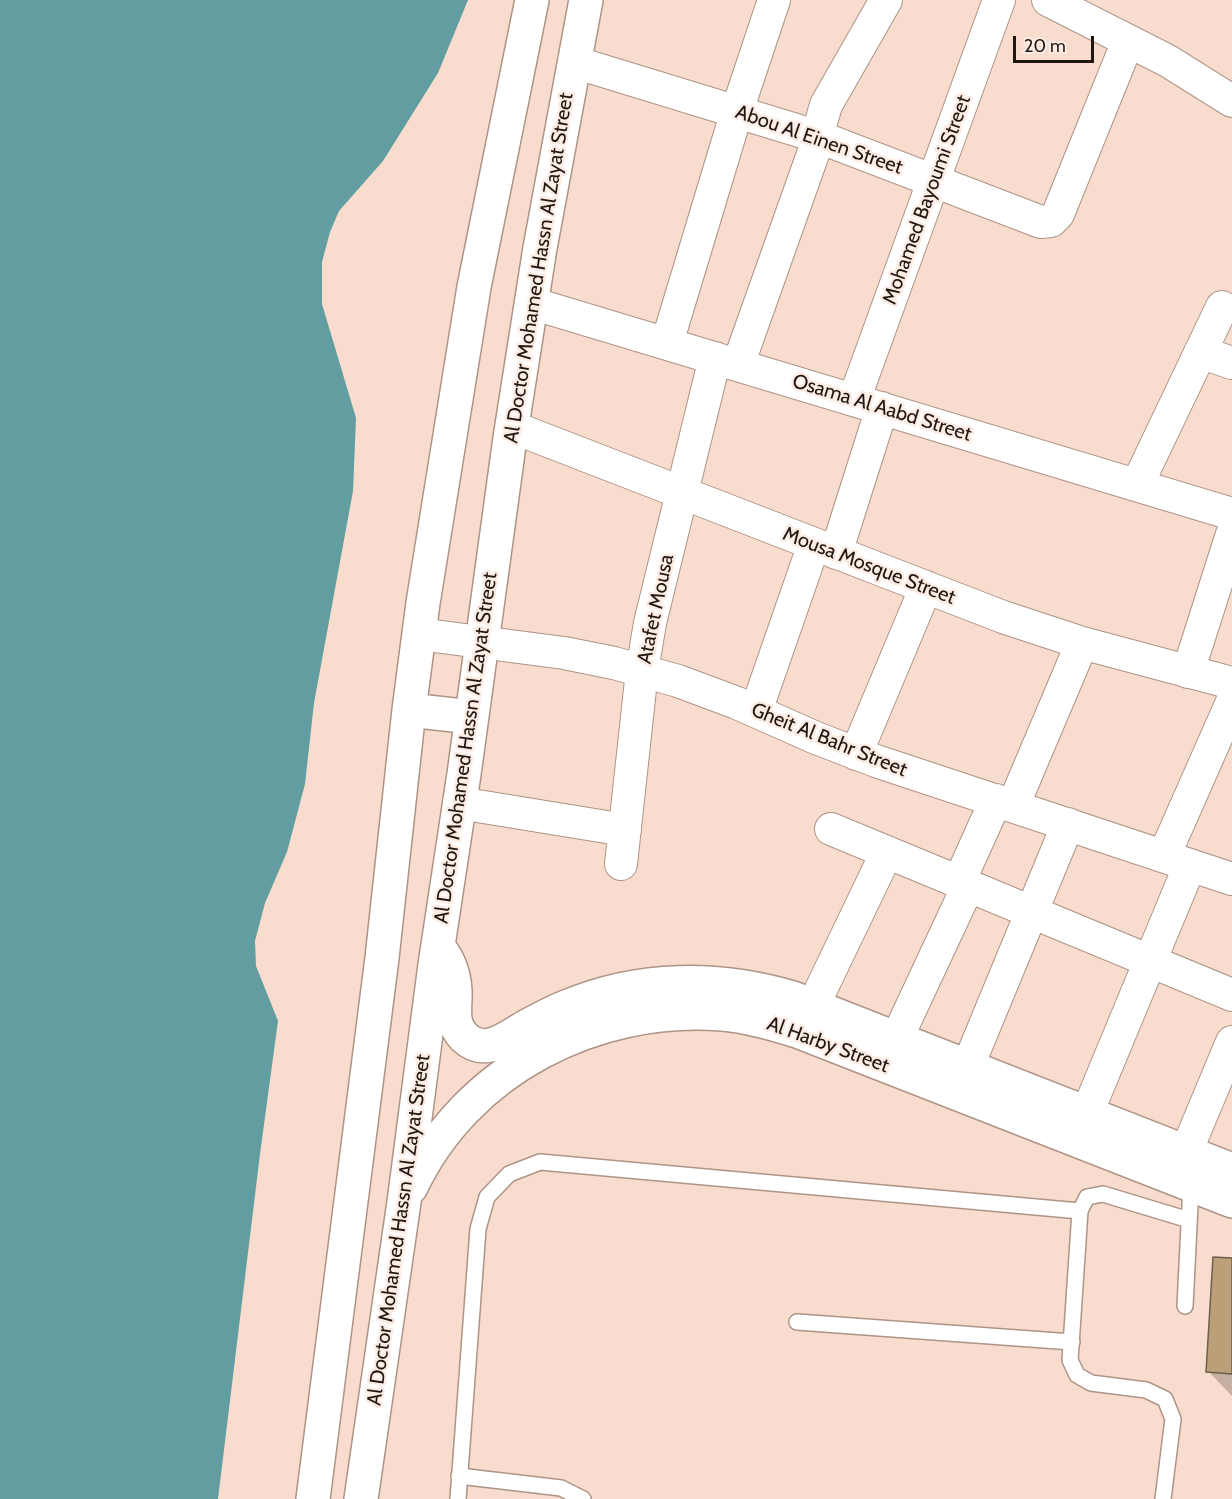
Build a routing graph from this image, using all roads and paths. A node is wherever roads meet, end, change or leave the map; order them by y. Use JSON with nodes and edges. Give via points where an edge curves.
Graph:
{"nodes":[{"id":1,"x":532,"y":0,"type":"edge"},
{"id":2,"x":586,"y":0,"type":"edge"},
{"id":3,"x":774,"y":0,"type":"edge"},
{"id":4,"x":886,"y":0,"type":"edge"},
{"id":5,"x":999,"y":0,"type":"edge"},
{"id":6,"x":1048,"y":0,"type":"edge"},
{"id":7,"x":1128,"y":41,"type":"junction"},
{"id":8,"x":574,"y":62,"type":"junction"},
{"id":9,"x":1232,"y":101,"type":"edge"},
{"id":10,"x":736,"y":111,"type":"junction"},
{"id":11,"x":819,"y":137,"type":"junction"},
{"id":12,"x":934,"y":180,"type":"junction"},
{"id":13,"x":531,"y":303,"type":"junction"},
{"id":14,"x":1222,"y":307,"type":"dead end"},
{"id":15,"x":667,"y":343,"type":"junction"},
{"id":16,"x":1200,"y":352,"type":"junction"},
{"id":17,"x":727,"y":361,"type":"junction"},
{"id":18,"x":1232,"y":363,"type":"edge"},
{"id":19,"x":868,"y":404,"type":"junction"},
{"id":20,"x":512,"y":427,"type":"junction"},
{"id":21,"x":1137,"y":485,"type":"junction"},
{"id":22,"x":682,"y":493,"type":"junction"},
{"id":23,"x":1232,"y":514,"type":"edge"},
{"id":24,"x":1232,"y":534,"type":"edge"},
{"id":25,"x":825,"y":549,"type":"junction"},
{"id":26,"x":926,"y":587,"type":"junction"},
{"id":27,"x":419,"y":634,"type":"junction"},
{"id":28,"x":482,"y":642,"type":"junction"},
{"id":29,"x":1082,"y":643,"type":"junction"},
{"id":30,"x":642,"y":670,"type":"junction"},
{"id":31,"x":1188,"y":672,"type":"junction"},
{"id":32,"x":1232,"y":683,"type":"edge"},
{"id":33,"x":1232,"y":702,"type":"edge"},
{"id":34,"x":409,"y":710,"type":"junction"},
{"id":35,"x":756,"y":711,"type":"junction"},
{"id":36,"x":472,"y":717,"type":"junction"},
{"id":37,"x":856,"y":754,"type":"junction"},
{"id":38,"x":459,"y":803,"type":"junction"},
{"id":39,"x":1005,"y":803,"type":"junction"},
{"id":40,"x":1068,"y":824,"type":"junction"},
{"id":41,"x":831,"y":829,"type":"dead end"},
{"id":42,"x":625,"y":830,"type":"junction"},
{"id":43,"x":887,"y":852,"type":"junction"},
{"id":44,"x":1177,"y":861,"type":"junction"},
{"id":45,"x":621,"y":864,"type":"dead end"},
{"id":46,"x":1232,"y":879,"type":"edge"},
{"id":47,"x":963,"y":884,"type":"junction"},
{"id":48,"x":1032,"y":912,"type":"junction"},
{"id":49,"x":437,"y":946,"type":"junction"},
{"id":50,"x":1150,"y":961,"type":"junction"},
{"id":51,"x":1232,"y":995,"type":"edge"},
{"id":52,"x":671,"y":998,"type":"junction"},
{"id":53,"x":813,"y":1006,"type":"junction"},
{"id":54,"x":897,"y":1038,"type":"junction"},
{"id":55,"x":1232,"y":1042,"type":"edge"},
{"id":56,"x":968,"y":1066,"type":"junction"},
{"id":57,"x":1087,"y":1113,"type":"junction"},
{"id":58,"x":1186,"y":1152,"type":"junction"},
{"id":59,"x":1232,"y":1170,"type":"edge"},
{"id":60,"x":1191,"y":1185,"type":"junction"},
{"id":61,"x":1232,"y":1201,"type":"edge"},
{"id":62,"x":404,"y":1202,"type":"junction"},
{"id":63,"x":1080,"y":1211,"type":"junction"},
{"id":64,"x":1189,"y":1220,"type":"junction"},
{"id":65,"x":1185,"y":1306,"type":"dead end"},
{"id":66,"x":797,"y":1322,"type":"dead end"},
{"id":67,"x":1072,"y":1342,"type":"junction"},
{"id":68,"x":459,"y":1476,"type":"junction"},
{"id":69,"x":313,"y":1499,"type":"edge"},
{"id":70,"x":361,"y":1499,"type":"edge"},
{"id":71,"x":458,"y":1499,"type":"edge"},
{"id":72,"x":583,"y":1499,"type":"edge"},
{"id":73,"x":1163,"y":1499,"type":"edge"}],
"edges":[{"from":1,"to":27,"type":"street","via":[[474,287]]},
{"from":2,"to":8,"type":"street","name":"Al Doctor Mohamed Hassn Al Zayat Street"},
{"from":3,"to":10,"type":"street"},
{"from":4,"to":11,"type":"street","name":"Atafet Mousa","via":[[826,105]]},
{"from":5,"to":12,"type":"street","name":"Mohamed Bayoumi Street"},
{"from":6,"to":7,"type":"street"},
{"from":7,"to":9,"type":"street"},
{"from":7,"to":12,"type":"street","name":"Abou Al Einen Street","via":[[1059,214],[1051,221],[1041,222]]},
{"from":8,"to":10,"type":"street","name":"Abou Al Einen Street"},
{"from":8,"to":13,"type":"street","name":"Al Doctor Mohamed Hassn Al Zayat Street"},
{"from":10,"to":11,"type":"street","name":"Abou Al Einen Street"},
{"from":10,"to":15,"type":"street"},
{"from":11,"to":12,"type":"street","name":"Abou Al Einen Street"},
{"from":11,"to":17,"type":"street","name":"Atafet Mousa"},
{"from":12,"to":19,"type":"street","name":"Mohamed Bayoumi Street"},
{"from":13,"to":15,"type":"street","name":"Osama Al Aabd Street"},
{"from":13,"to":20,"type":"street","name":"Al Doctor Mohamed Hassn Al Zayat Street"},
{"from":14,"to":16,"type":"street"},
{"from":15,"to":17,"type":"street","name":"Osama Al Aabd Street"},
{"from":16,"to":18,"type":"street"},
{"from":16,"to":21,"type":"street"},
{"from":17,"to":19,"type":"street","name":"Osama Al Aabd Street"},
{"from":17,"to":22,"type":"street","name":"Atafet Mousa"},
{"from":19,"to":21,"type":"street","name":"Osama Al Aabd Street"},
{"from":19,"to":25,"type":"street","name":"Mohamed Bayoumi Street"},
{"from":20,"to":22,"type":"street","name":"Mousa Mosque Street"},
{"from":20,"to":28,"type":"street","name":"Al Doctor Mohamed Hassn Al Zayat Street"},
{"from":21,"to":23,"type":"street","name":"Osama Al Aabd Street"},
{"from":22,"to":25,"type":"street","name":"Mousa Mosque Street"},
{"from":22,"to":30,"type":"street","name":"Atafet Mousa"},
{"from":24,"to":31,"type":"street"},
{"from":25,"to":26,"type":"street","name":"Mousa Mosque Street"},
{"from":25,"to":35,"type":"street"},
{"from":26,"to":29,"type":"street","name":"Mousa Mosque Street"},
{"from":26,"to":37,"type":"street"},
{"from":27,"to":28,"type":"street","name":"Gheit Al Bahr Street"},
{"from":27,"to":34,"type":"street"},
{"from":28,"to":30,"type":"street","name":"Gheit Al Bahr Street","via":[[564,653]]},
{"from":28,"to":36,"type":"street","name":"Al Doctor Mohamed Hassn Al Zayat Street"},
{"from":29,"to":31,"type":"street","name":"Mousa Mosque Street"},
{"from":29,"to":39,"type":"street"},
{"from":30,"to":35,"type":"street","name":"Gheit Al Bahr Street"},
{"from":30,"to":42,"type":"street","name":"Atafet Mousa"},
{"from":31,"to":32,"type":"street","name":"Mousa Mosque Street"},
{"from":33,"to":44,"type":"street"},
{"from":34,"to":36,"type":"street"},
{"from":34,"to":69,"type":"street","via":[[382,958]]},
{"from":35,"to":37,"type":"street","name":"Gheit Al Bahr Street"},
{"from":36,"to":38,"type":"street","name":"Al Doctor Mohamed Hassn Al Zayat Street"},
{"from":37,"to":39,"type":"street","name":"Gheit Al Bahr Street"},
{"from":38,"to":42,"type":"street"},
{"from":38,"to":49,"type":"street","name":"Al Doctor Mohamed Hassn Al Zayat Street"},
{"from":39,"to":40,"type":"street","name":"Gheit Al Bahr Street"},
{"from":39,"to":47,"type":"street"},
{"from":40,"to":44,"type":"street","name":"Gheit Al Bahr Street"},
{"from":40,"to":48,"type":"street"},
{"from":41,"to":43,"type":"street"},
{"from":42,"to":45,"type":"street","name":"Atafet Mousa"},
{"from":43,"to":47,"type":"street"},
{"from":43,"to":53,"type":"street"},
{"from":44,"to":46,"type":"street","name":"Gheit Al Bahr Street"},
{"from":44,"to":50,"type":"street"},
{"from":47,"to":48,"type":"street"},
{"from":47,"to":54,"type":"street"},
{"from":48,"to":50,"type":"street"},
{"from":48,"to":56,"type":"street"},
{"from":49,"to":52,"type":"street","name":"Al Harby Street","via":[[452,972],[454,1021],[458,1030],[482,1046],[502,1043],[566,1007],[627,988]]},
{"from":49,"to":62,"type":"street","name":"Al Doctor Mohamed Hassn Al Zayat Street"},
{"from":50,"to":51,"type":"street"},
{"from":50,"to":57,"type":"street"},
{"from":52,"to":53,"type":"street","name":"Al Harby Street","via":[[712,982],[773,992]]},
{"from":52,"to":60,"type":"street","name":"Al Harby Street","via":[[797,1031]]},
{"from":52,"to":62,"type":"street","name":"Al Harby Street","via":[[627,1020],[582,1033],[541,1052],[502,1077],[452,1124],[425,1161]]},
{"from":53,"to":54,"type":"street","name":"Al Harby Street"},
{"from":54,"to":56,"type":"street","name":"Al Harby Street"},
{"from":55,"to":58,"type":"street"},
{"from":56,"to":57,"type":"street","name":"Al Harby Street"},
{"from":57,"to":58,"type":"street","name":"Al Harby Street"},
{"from":58,"to":59,"type":"street","name":"Al Harby Street"},
{"from":60,"to":61,"type":"street","name":"Al Harby Street"},
{"from":60,"to":64,"type":"lane"},
{"from":62,"to":70,"type":"street","name":"Al Doctor Mohamed Hassn Al Zayat Street"},
{"from":63,"to":64,"type":"lane","via":[[1088,1197],[1103,1194]]},
{"from":63,"to":67,"type":"lane"},
{"from":63,"to":68,"type":"lane","via":[[540,1162],[509,1174],[487,1197],[478,1229]]},
{"from":64,"to":65,"type":"lane"},
{"from":66,"to":67,"type":"lane"},
{"from":67,"to":73,"type":"lane","via":[[1071,1360],[1077,1375],[1091,1383],[1146,1390],[1166,1399],[1173,1419]]},
{"from":68,"to":71,"type":"lane"},
{"from":68,"to":72,"type":"lane","via":[[561,1488]]}]}
